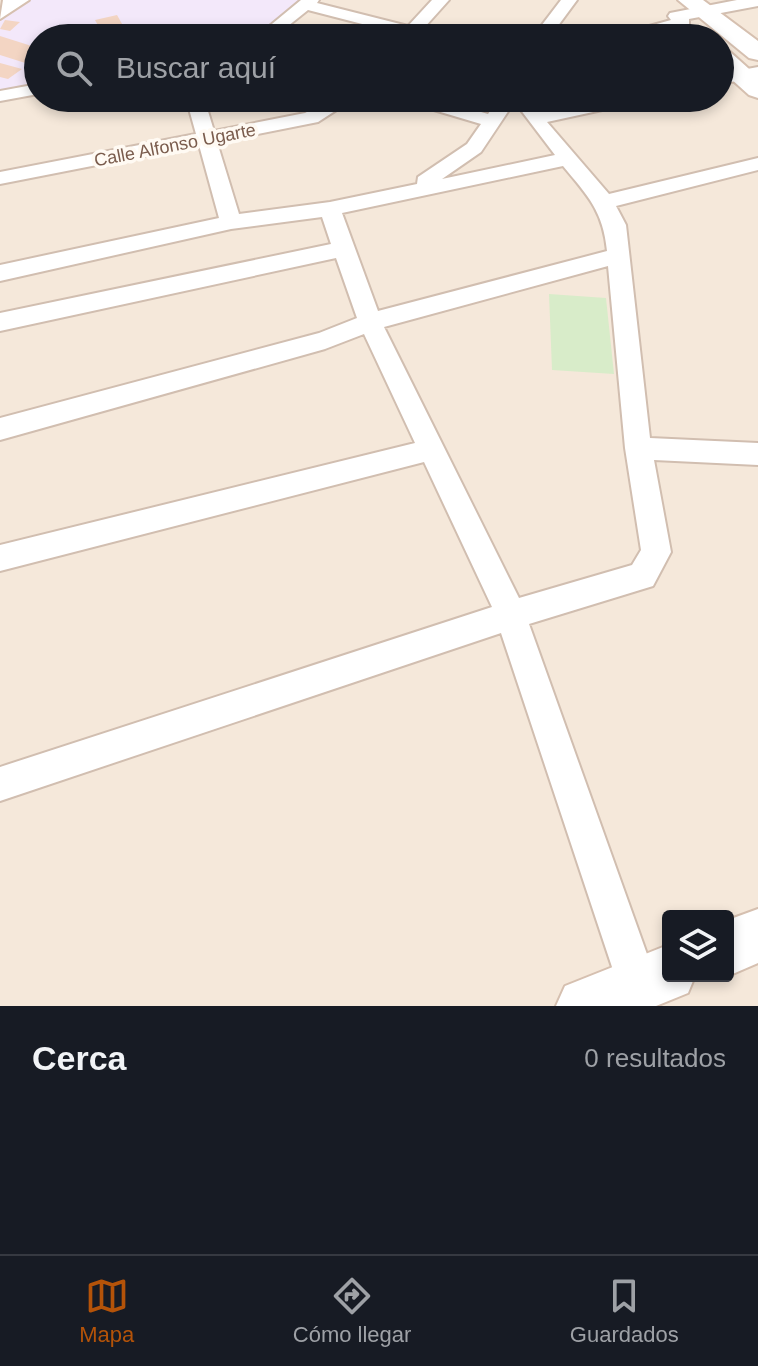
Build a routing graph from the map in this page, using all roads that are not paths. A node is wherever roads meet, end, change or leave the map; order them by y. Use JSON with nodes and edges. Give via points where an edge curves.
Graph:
{"nodes":[{"id":1,"x":18,"y":0,"type":"edge"},
{"id":2,"x":441,"y":0,"type":"edge"},
{"id":3,"x":569,"y":0,"type":"edge"},
{"id":4,"x":657,"y":0,"type":"edge"},
{"id":5,"x":758,"y":1,"type":"edge"},
{"id":6,"x":308,"y":2,"type":"edge"},
{"id":7,"x":0,"y":12,"type":"edge"},
{"id":8,"x":690,"y":18,"type":"edge"},
{"id":9,"x":280,"y":24,"type":"edge"},
{"id":10,"x":375,"y":24,"type":"edge"},
{"id":11,"x":419,"y":24,"type":"edge"},
{"id":12,"x":551,"y":24,"type":"edge"},
{"id":13,"x":667,"y":24,"type":"edge"},
{"id":14,"x":734,"y":41,"type":"edge"},
{"id":15,"x":758,"y":53,"type":"edge"},
{"id":16,"x":24,"y":92,"type":"edge"},
{"id":17,"x":0,"y":96,"type":"edge"},
{"id":18,"x":198,"y":112,"type":"edge"},
{"id":19,"x":322,"y":112,"type":"edge"},
{"id":20,"x":462,"y":112,"type":"edge"},
{"id":21,"x":499,"y":112,"type":"edge"},
{"id":22,"x":530,"y":112,"type":"edge"},
{"id":23,"x":568,"y":112,"type":"edge"},
{"id":24,"x":535,"y":119,"type":"junction"},
{"id":25,"x":493,"y":121,"type":"junction"},
{"id":26,"x":205,"y":139,"type":"junction"},
{"id":27,"x":566,"y":159,"type":"junction"},
{"id":28,"x":758,"y":164,"type":"edge"},
{"id":29,"x":0,"y":178,"type":"edge"},
{"id":30,"x":399,"y":194,"type":"junction"},
{"id":31,"x":604,"y":202,"type":"junction"},
{"id":32,"x":330,"y":209,"type":"junction"},
{"id":33,"x":231,"y":222,"type":"junction"},
{"id":34,"x":342,"y":249,"type":"junction"},
{"id":35,"x":618,"y":256,"type":"junction"},
{"id":36,"x":0,"y":273,"type":"edge"},
{"id":37,"x":0,"y":322,"type":"edge"},
{"id":38,"x":370,"y":322,"type":"junction"},
{"id":39,"x":0,"y":429,"type":"edge"},
{"id":40,"x":638,"y":448,"type":"junction"},
{"id":41,"x":429,"y":450,"type":"junction"},
{"id":42,"x":758,"y":454,"type":"edge"},
{"id":43,"x":0,"y":558,"type":"edge"},
{"id":44,"x":511,"y":615,"type":"junction"},
{"id":45,"x":0,"y":784,"type":"edge"},
{"id":46,"x":758,"y":936,"type":"edge"},
{"id":47,"x":734,"y":946,"type":"edge"},
{"id":48,"x":615,"y":995,"type":"edge"}],
"edges":[{"from":1,"to":7,"type":"main road"},
{"from":2,"to":11,"type":"street"},
{"from":3,"to":12,"type":"street"},
{"from":4,"to":8,"type":"main road"},
{"from":5,"to":8,"type":"street"},
{"from":6,"to":9,"type":"street"},
{"from":6,"to":10,"type":"street"},
{"from":8,"to":13,"type":"street"},
{"from":14,"to":15,"type":"main road"},
{"from":16,"to":17,"type":"street"},
{"from":18,"to":26,"type":"street"},
{"from":19,"to":26,"type":"street","name":"Calle Alfonso Ugarte"},
{"from":20,"to":25,"type":"street"},
{"from":21,"to":25,"type":"street"},
{"from":22,"to":24,"type":"street"},
{"from":23,"to":24,"type":"street"},
{"from":24,"to":27,"type":"street"},
{"from":25,"to":30,"type":"street","via":[[460,160]]},
{"from":26,"to":29,"type":"street","name":"Calle Alfonso Ugarte"},
{"from":26,"to":33,"type":"street"},
{"from":27,"to":30,"type":"street"},
{"from":27,"to":31,"type":"street"},
{"from":28,"to":31,"type":"street"},
{"from":30,"to":32,"type":"street"},
{"from":31,"to":35,"type":"street","via":[[615,225]]},
{"from":32,"to":33,"type":"street"},
{"from":32,"to":34,"type":"street"},
{"from":33,"to":36,"type":"street"},
{"from":34,"to":37,"type":"street"},
{"from":34,"to":38,"type":"street"},
{"from":35,"to":38,"type":"street"},
{"from":35,"to":40,"type":"street"},
{"from":38,"to":39,"type":"street","via":[[325,340]]},
{"from":38,"to":41,"type":"street"},
{"from":40,"to":42,"type":"street"},
{"from":40,"to":44,"type":"street","via":[[656,552],[642,576]]},
{"from":41,"to":43,"type":"street"},
{"from":41,"to":44,"type":"street"},
{"from":44,"to":45,"type":"street"},
{"from":44,"to":48,"type":"street"},
{"from":46,"to":47,"type":"main road"}]}
